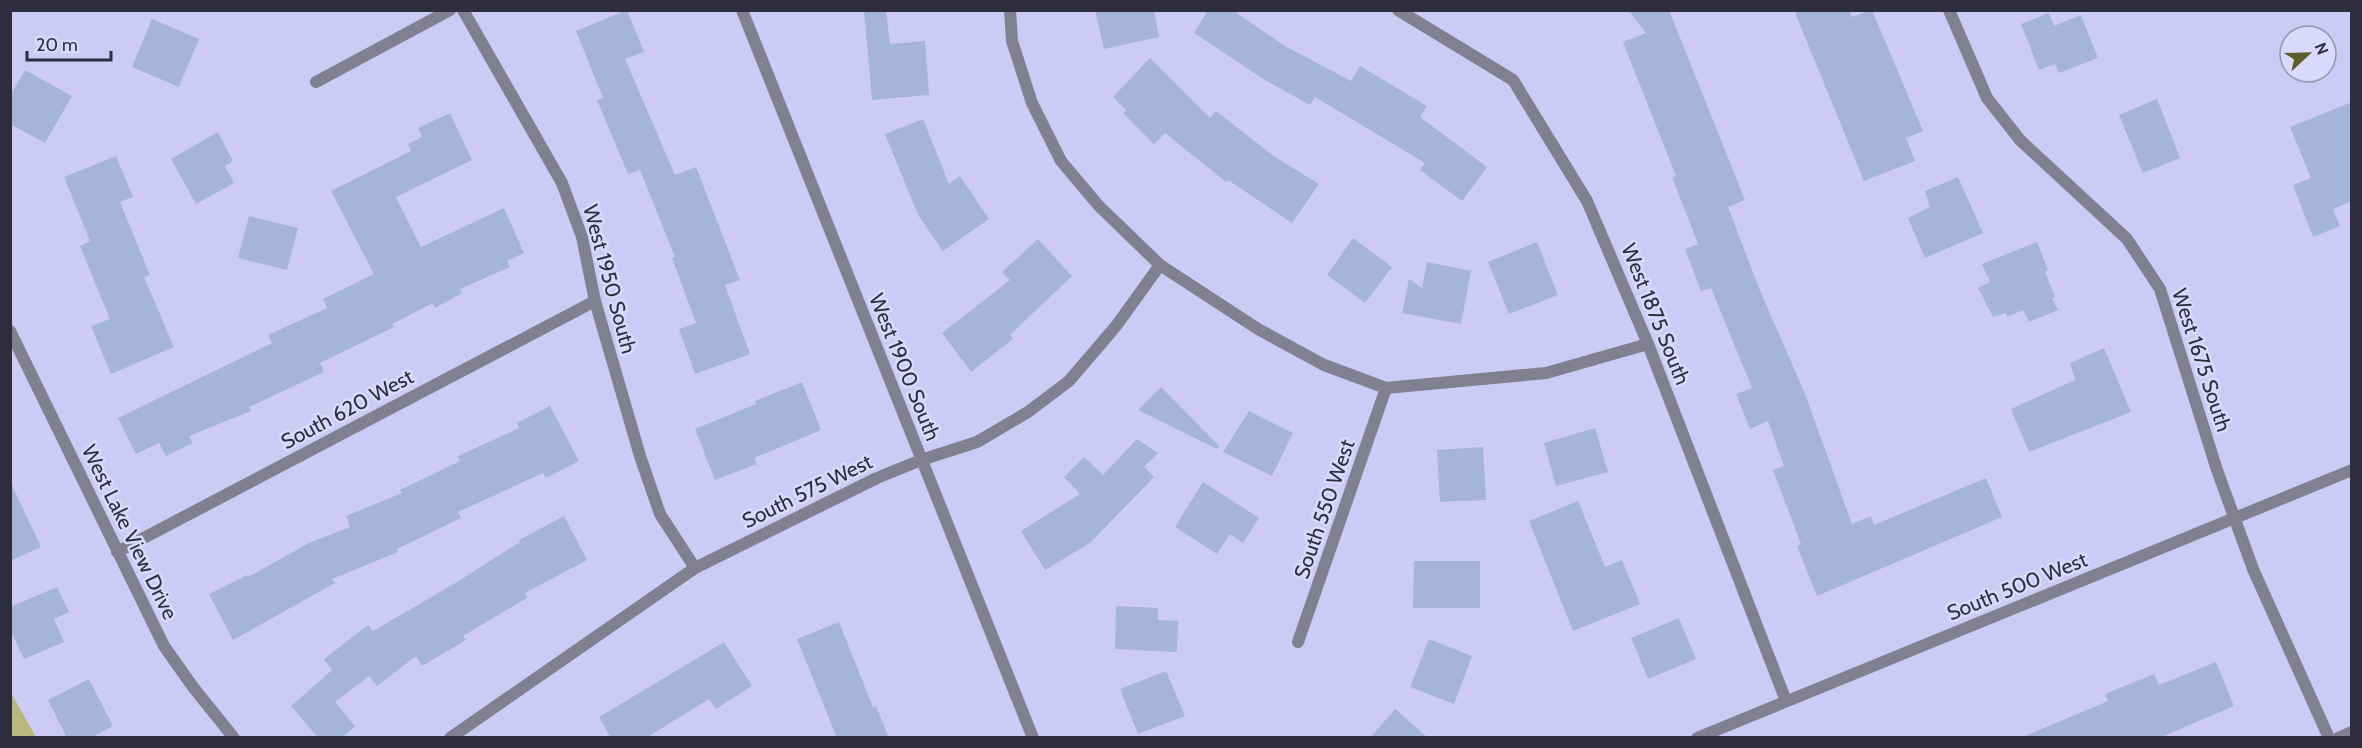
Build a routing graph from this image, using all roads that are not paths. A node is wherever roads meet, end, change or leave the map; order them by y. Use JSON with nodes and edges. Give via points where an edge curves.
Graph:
{"nodes":[{"id":1,"x":450,"y":10,"type":"edge"},
{"id":2,"x":463,"y":10,"type":"edge"},
{"id":3,"x":742,"y":10,"type":"edge"},
{"id":4,"x":1010,"y":10,"type":"edge"},
{"id":5,"x":1398,"y":10,"type":"edge"},
{"id":6,"x":1949,"y":10,"type":"edge"},
{"id":7,"x":316,"y":82,"type":"dead end"},
{"id":8,"x":1160,"y":265,"type":"junction"},
{"id":9,"x":595,"y":301,"type":"junction"},
{"id":10,"x":10,"y":331,"type":"edge"},
{"id":11,"x":1648,"y":344,"type":"junction"},
{"id":12,"x":1386,"y":388,"type":"junction"},
{"id":13,"x":921,"y":460,"type":"junction"},
{"id":14,"x":2352,"y":470,"type":"edge"},
{"id":15,"x":2234,"y":518,"type":"junction"},
{"id":16,"x":117,"y":552,"type":"junction"},
{"id":17,"x":695,"y":568,"type":"junction"},
{"id":18,"x":1298,"y":642,"type":"dead end"},
{"id":19,"x":1786,"y":701,"type":"junction"},
{"id":20,"x":2352,"y":732,"type":"edge"},
{"id":21,"x":234,"y":738,"type":"edge"},
{"id":22,"x":450,"y":738,"type":"edge"},
{"id":23,"x":1033,"y":738,"type":"edge"},
{"id":24,"x":1697,"y":738,"type":"edge"},
{"id":25,"x":2329,"y":738,"type":"edge"},
{"id":26,"x":2338,"y":738,"type":"edge"}],
"edges":[{"from":1,"to":7,"type":"street"},
{"from":2,"to":9,"type":"street","name":"West 1950 South","via":[[562,183],[582,237]]},
{"from":3,"to":13,"type":"street","name":"West 1900 South"},
{"from":4,"to":8,"type":"street","via":[[1012,41],[1032,103],[1061,161]]},
{"from":5,"to":11,"type":"street","name":"West 1875 South","via":[[1513,80],[1587,201]]},
{"from":6,"to":15,"type":"street","name":"West 1675 South","via":[[1987,98],[2020,140],[2127,239],[2160,289]]},
{"from":8,"to":12,"type":"street","via":[[1324,365]]},
{"from":8,"to":13,"type":"street","name":"South 575 West","via":[[1116,326],[1069,381],[1028,412],[977,442]]},
{"from":9,"to":16,"type":"street","name":"South 620 West"},
{"from":9,"to":17,"type":"street","name":"West 1950 South","via":[[660,514]]},
{"from":10,"to":16,"type":"street","name":"West Lake View Drive"},
{"from":11,"to":12,"type":"street","via":[[1546,373]]},
{"from":11,"to":19,"type":"street","name":"West 1875 South"},
{"from":12,"to":18,"type":"street","name":"South 550 West"},
{"from":13,"to":17,"type":"street","name":"South 575 West"},
{"from":13,"to":23,"type":"street","name":"West 1900 South"},
{"from":14,"to":15,"type":"street","name":"South 500 West"},
{"from":15,"to":19,"type":"street","name":"South 500 West"},
{"from":15,"to":25,"type":"street","name":"West 1675 South"},
{"from":16,"to":21,"type":"street","name":"West Lake View Drive","via":[[164,646]]},
{"from":17,"to":22,"type":"street","name":"South 575 West"},
{"from":19,"to":24,"type":"street","name":"South 500 West"},
{"from":20,"to":26,"type":"street"}]}
